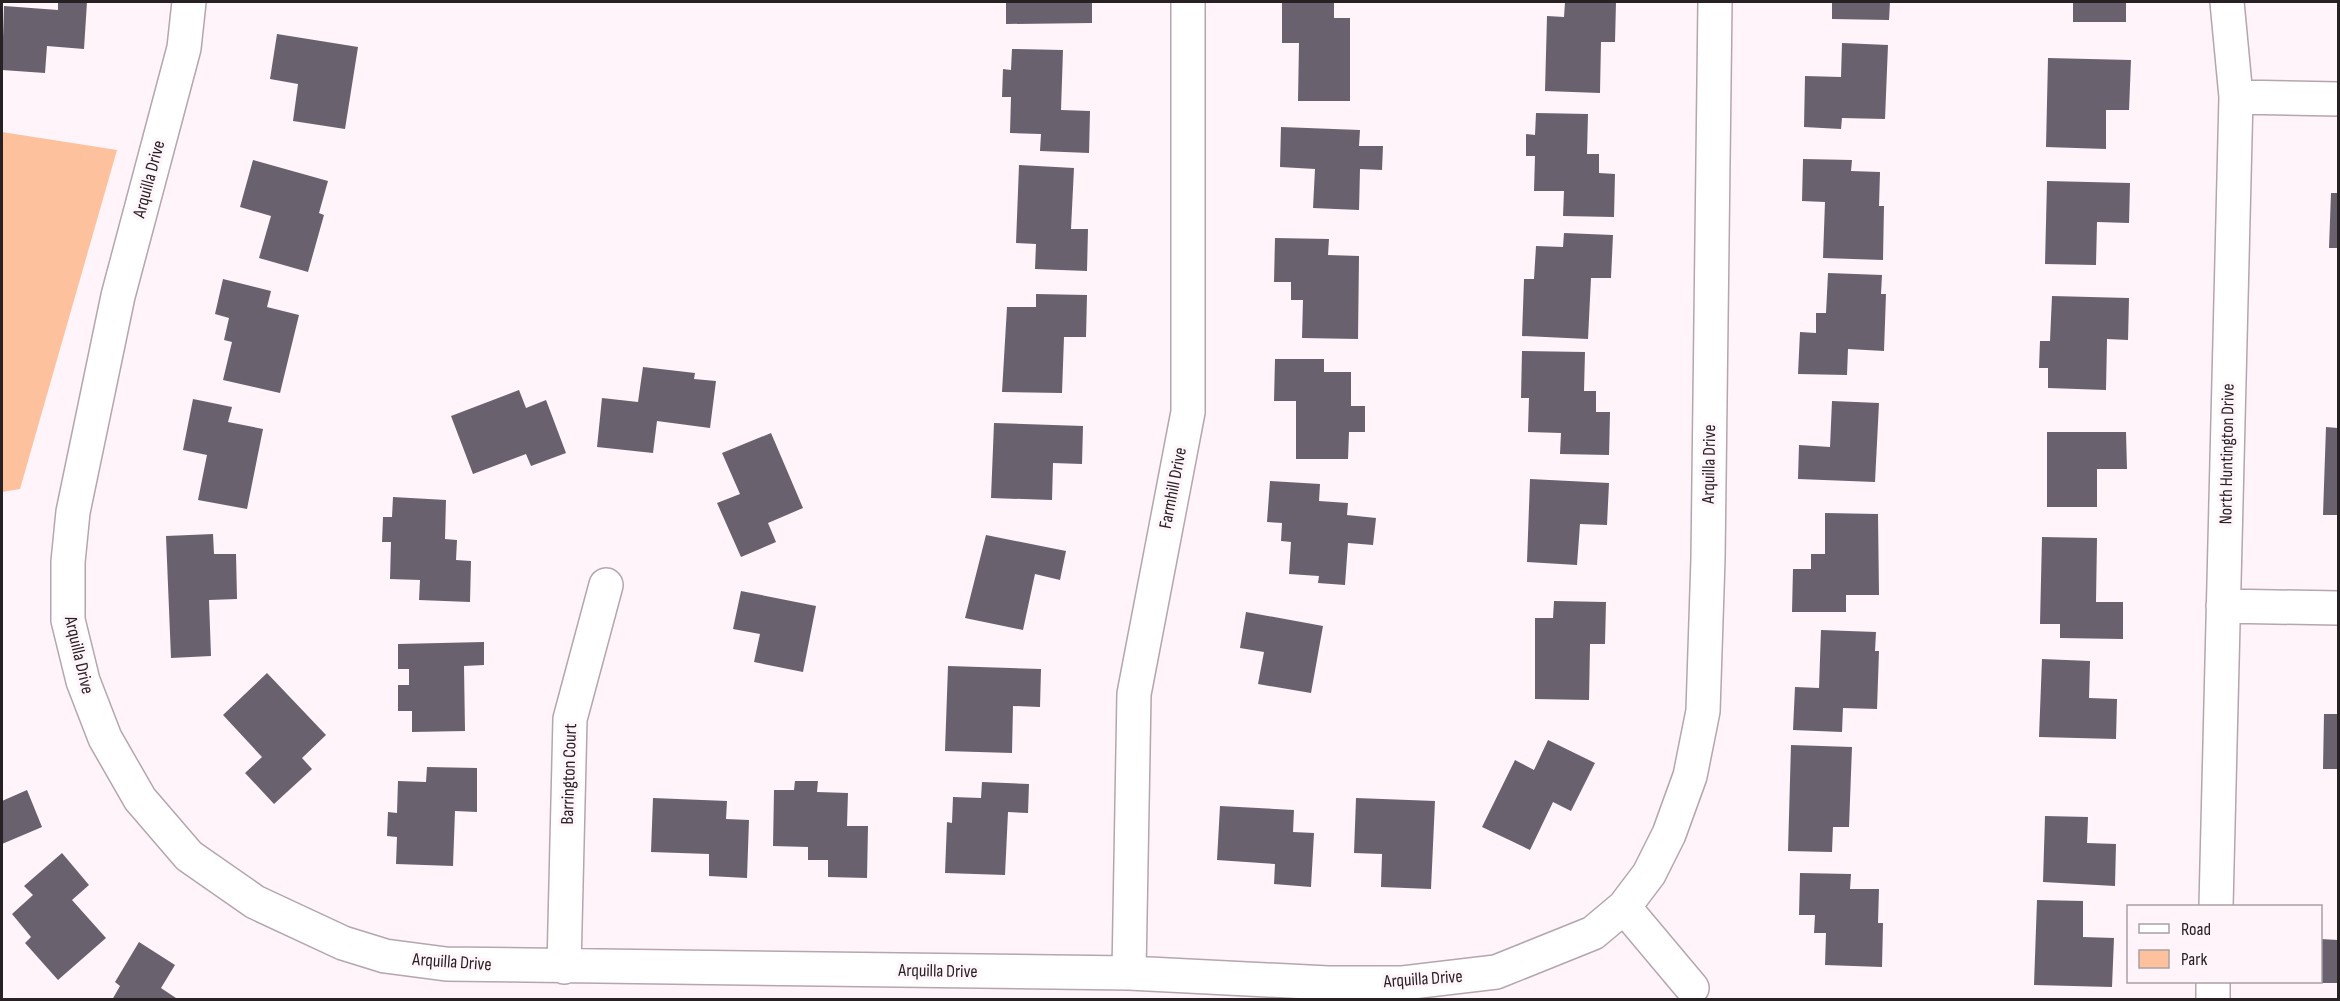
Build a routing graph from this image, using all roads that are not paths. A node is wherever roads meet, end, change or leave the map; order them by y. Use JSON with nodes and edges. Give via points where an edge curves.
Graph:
{"nodes":[{"id":1,"x":189,"y":2,"type":"edge"},
{"id":2,"x":1188,"y":2,"type":"edge"},
{"id":3,"x":1715,"y":2,"type":"edge"},
{"id":4,"x":2227,"y":2,"type":"edge"},
{"id":5,"x":2236,"y":97,"type":"junction"},
{"id":6,"x":2338,"y":99,"type":"edge"},
{"id":7,"x":606,"y":585,"type":"dead end"},
{"id":8,"x":2223,"y":606,"type":"junction"},
{"id":9,"x":2338,"y":608,"type":"edge"},
{"id":10,"x":2216,"y":905,"type":"edge"},
{"id":11,"x":1624,"y":908,"type":"junction"},
{"id":12,"x":564,"y":968,"type":"junction"},
{"id":13,"x":1129,"y":973,"type":"junction"},
{"id":14,"x":2213,"y":983,"type":"edge"},
{"id":15,"x":1692,"y":988,"type":"dead end"},
{"id":16,"x":1327,"y":991,"type":"edge"},
{"id":17,"x":2213,"y":999,"type":"edge"}],
"edges":[{"from":1,"to":12,"type":"street","name":"Arquilla Drive","via":[[184,48],[118,296],[73,512],[68,620],[82,681],[105,738],[141,799],[189,856],[255,902],[343,944],[385,956],[446,964]]},
{"from":2,"to":13,"type":"street","name":"Farmhill Drive","via":[[1188,412],[1134,694]]},
{"from":3,"to":11,"type":"street","name":"Arquilla Drive","via":[[1703,711],[1690,776],[1669,834],[1649,874]]},
{"from":4,"to":5,"type":"street","name":"North Huntington Drive"},
{"from":5,"to":6,"type":"street"},
{"from":5,"to":8,"type":"street","name":"North Huntington Drive"},
{"from":7,"to":12,"type":"street","name":"Barrington Court","via":[[570,719]]},
{"from":8,"to":9,"type":"street"},
{"from":8,"to":10,"type":"street","name":"North Huntington Drive"},
{"from":11,"to":15,"type":"street"},
{"from":11,"to":16,"type":"street","name":"Arquilla Drive","via":[[1593,933],[1496,972]]},
{"from":12,"to":13,"type":"street","name":"Arquilla Drive"},
{"from":13,"to":16,"type":"street","name":"Arquilla Drive"},
{"from":14,"to":17,"type":"street"}]}
